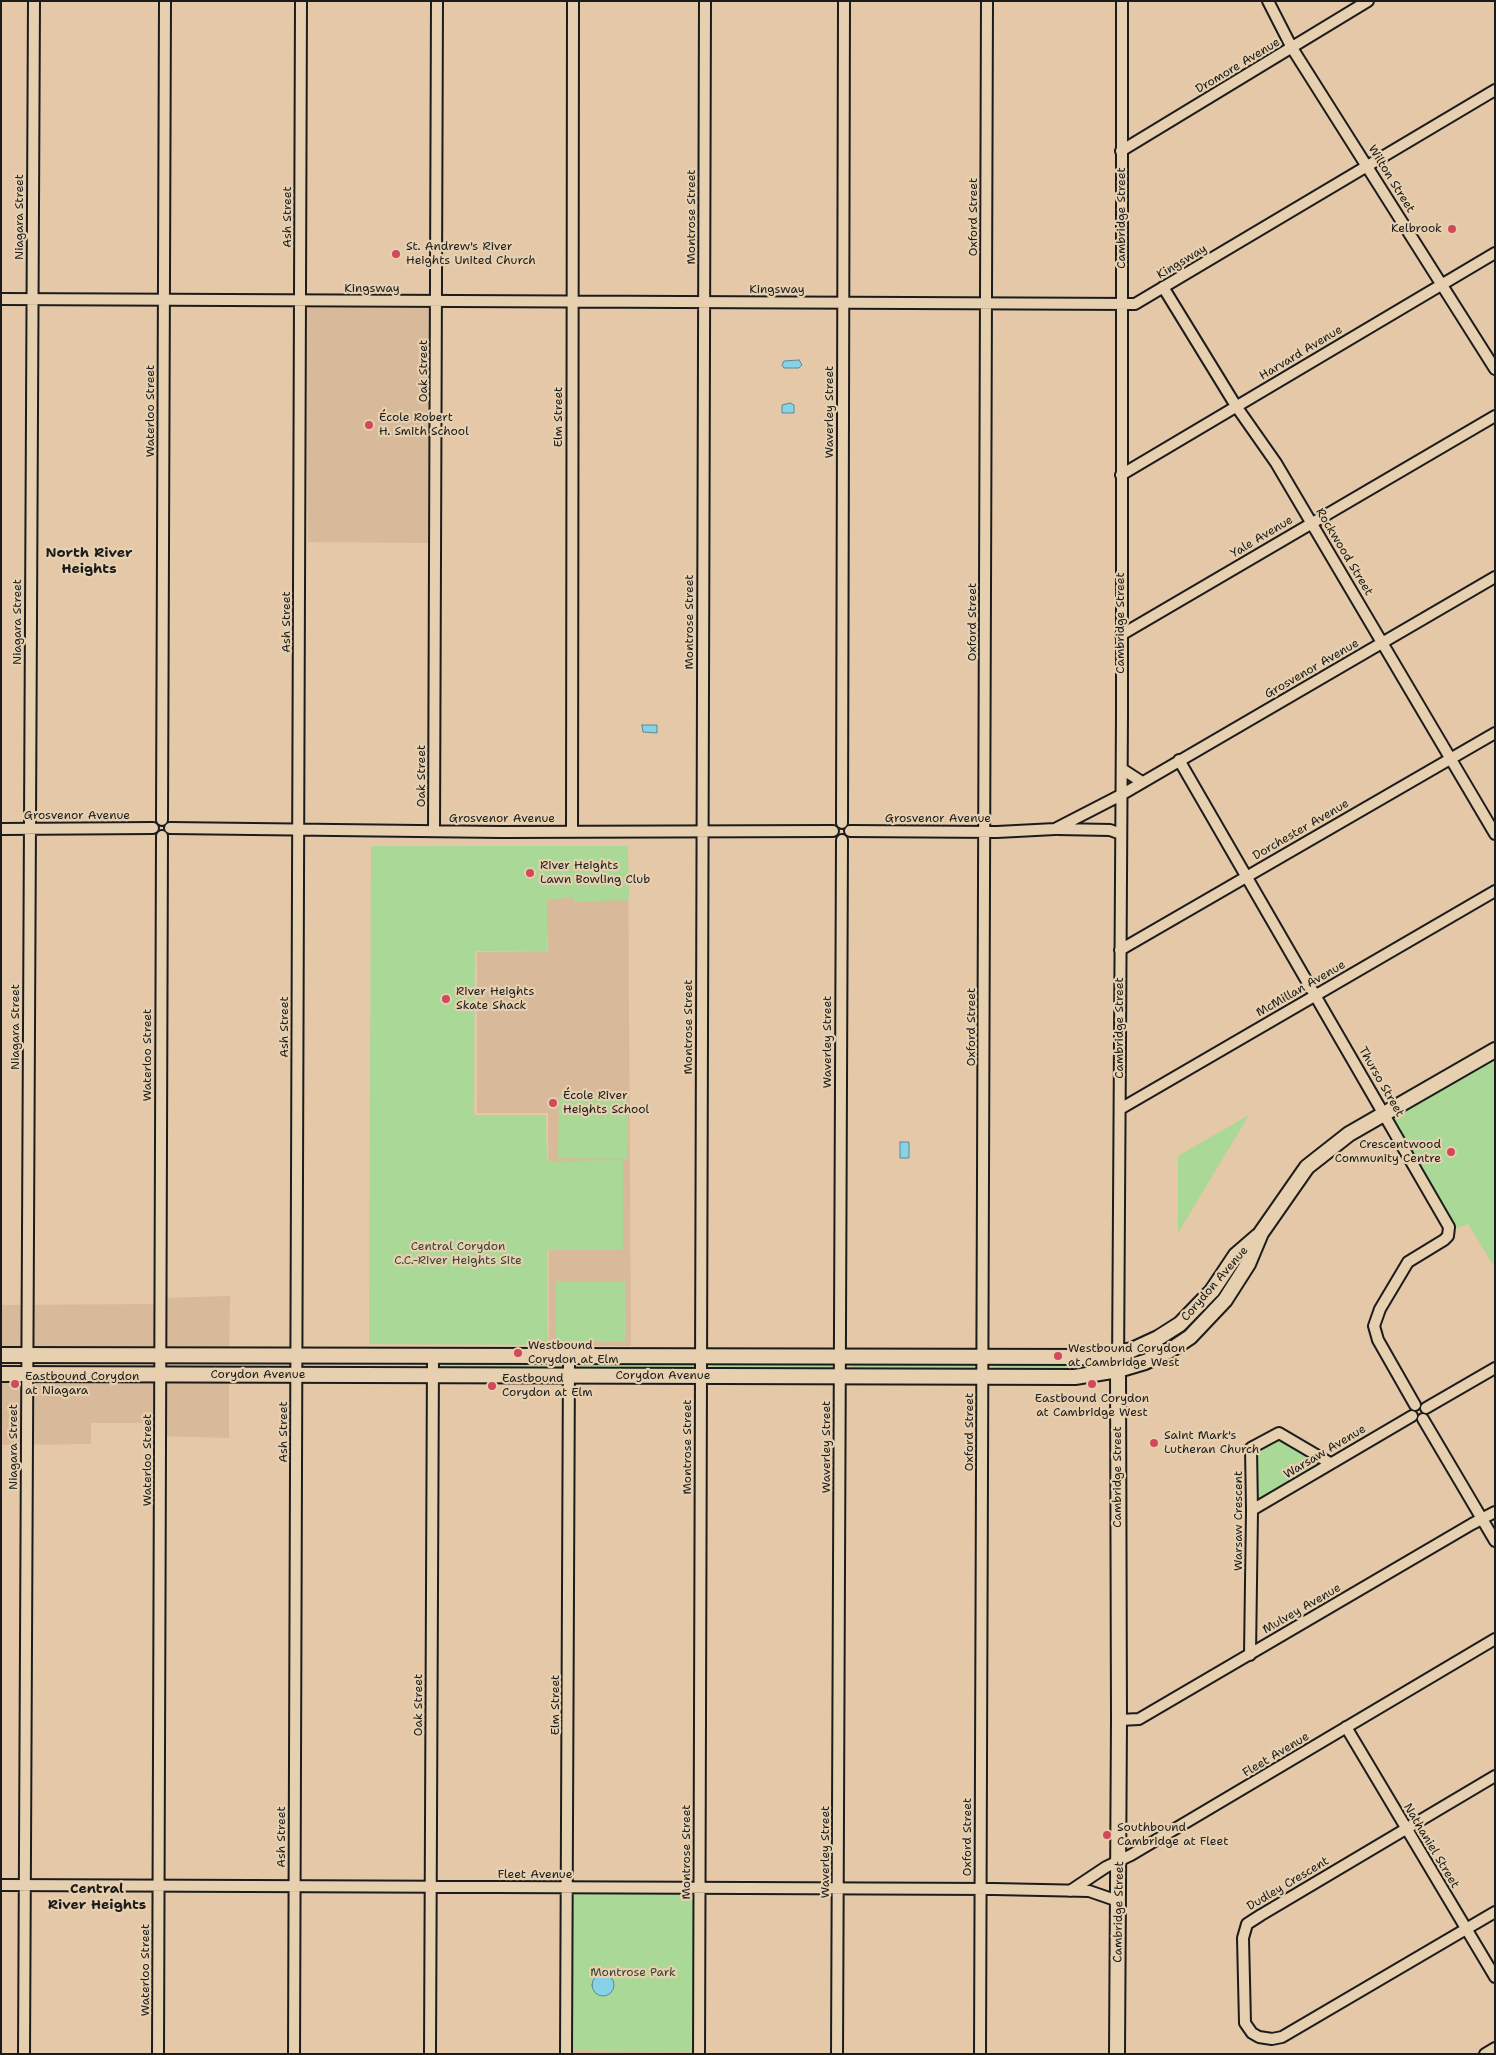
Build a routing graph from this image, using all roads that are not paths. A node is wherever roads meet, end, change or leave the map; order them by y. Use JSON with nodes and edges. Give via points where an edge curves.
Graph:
{"nodes":[{"id":1,"x":34,"y":1,"type":"edge"},
{"id":2,"x":165,"y":1,"type":"edge"},
{"id":3,"x":301,"y":1,"type":"edge"},
{"id":4,"x":437,"y":1,"type":"edge"},
{"id":5,"x":573,"y":1,"type":"edge"},
{"id":6,"x":705,"y":1,"type":"edge"},
{"id":7,"x":844,"y":1,"type":"edge"},
{"id":8,"x":987,"y":1,"type":"edge"},
{"id":9,"x":1122,"y":1,"type":"edge"},
{"id":10,"x":1268,"y":1,"type":"edge"},
{"id":11,"x":1368,"y":1,"type":"edge"},
{"id":12,"x":1292,"y":48,"type":"junction"},
{"id":13,"x":1495,"y":90,"type":"edge"},
{"id":14,"x":1122,"y":151,"type":"junction"},
{"id":15,"x":1368,"y":166,"type":"junction"},
{"id":16,"x":1495,"y":253,"type":"edge"},
{"id":17,"x":1442,"y":284,"type":"junction"},
{"id":18,"x":1163,"y":288,"type":"junction"},
{"id":19,"x":1,"y":299,"type":"edge"},
{"id":20,"x":32,"y":299,"type":"junction"},
{"id":21,"x":164,"y":301,"type":"junction"},
{"id":22,"x":300,"y":301,"type":"junction"},
{"id":23,"x":436,"y":302,"type":"junction"},
{"id":24,"x":572,"y":302,"type":"junction"},
{"id":25,"x":704,"y":302,"type":"junction"},
{"id":26,"x":843,"y":302,"type":"junction"},
{"id":27,"x":986,"y":303,"type":"junction"},
{"id":28,"x":1122,"y":304,"type":"junction"},
{"id":29,"x":1495,"y":369,"type":"edge"},
{"id":30,"x":1236,"y":406,"type":"junction"},
{"id":31,"x":1495,"y":416,"type":"edge"},
{"id":32,"x":1121,"y":475,"type":"junction"},
{"id":33,"x":1312,"y":522,"type":"junction"},
{"id":34,"x":1495,"y":577,"type":"edge"},
{"id":35,"x":1121,"y":635,"type":"junction"},
{"id":36,"x":1383,"y":642,"type":"junction"},
{"id":37,"x":1495,"y":733,"type":"edge"},
{"id":38,"x":1450,"y":758,"type":"junction"},
{"id":39,"x":1179,"y":760,"type":"junction"},
{"id":40,"x":1122,"y":769,"type":"junction"},
{"id":41,"x":1142,"y":782,"type":"junction"},
{"id":42,"x":1122,"y":795,"type":"junction"},
{"id":43,"x":162,"y":820,"type":"junction"},
{"id":44,"x":842,"y":823,"type":"junction"},
{"id":45,"x":1,"y":828,"type":"edge"},
{"id":46,"x":153,"y":828,"type":"junction"},
{"id":47,"x":170,"y":828,"type":"junction"},
{"id":48,"x":30,"y":829,"type":"junction"},
{"id":49,"x":1055,"y":829,"type":"junction"},
{"id":50,"x":299,"y":831,"type":"junction"},
{"id":51,"x":434,"y":831,"type":"junction"},
{"id":52,"x":833,"y":831,"type":"junction"},
{"id":53,"x":572,"y":832,"type":"junction"},
{"id":54,"x":701,"y":832,"type":"junction"},
{"id":55,"x":850,"y":832,"type":"junction"},
{"id":56,"x":984,"y":832,"type":"junction"},
{"id":57,"x":1121,"y":834,"type":"junction"},
{"id":58,"x":1495,"y":834,"type":"edge"},
{"id":59,"x":162,"y":836,"type":"junction"},
{"id":60,"x":842,"y":840,"type":"junction"},
{"id":61,"x":1246,"y":876,"type":"junction"},
{"id":62,"x":1495,"y":891,"type":"edge"},
{"id":63,"x":1120,"y":950,"type":"junction"},
{"id":64,"x":1315,"y":996,"type":"junction"},
{"id":65,"x":1495,"y":1050,"type":"edge"},
{"id":66,"x":1120,"y":1109,"type":"junction"},
{"id":67,"x":1384,"y":1114,"type":"junction"},
{"id":68,"x":1261,"y":1233,"type":"junction"},
{"id":69,"x":1119,"y":1354,"type":"junction"},
{"id":70,"x":1,"y":1355,"type":"edge"},
{"id":71,"x":26,"y":1355,"type":"junction"},
{"id":72,"x":160,"y":1356,"type":"junction"},
{"id":73,"x":296,"y":1356,"type":"junction"},
{"id":74,"x":433,"y":1357,"type":"junction"},
{"id":75,"x":569,"y":1357,"type":"junction"},
{"id":76,"x":701,"y":1357,"type":"junction"},
{"id":77,"x":840,"y":1358,"type":"junction"},
{"id":78,"x":983,"y":1358,"type":"junction"},
{"id":79,"x":1495,"y":1368,"type":"edge"},
{"id":80,"x":1118,"y":1370,"type":"junction"},
{"id":81,"x":1,"y":1374,"type":"edge"},
{"id":82,"x":26,"y":1374,"type":"junction"},
{"id":83,"x":160,"y":1375,"type":"junction"},
{"id":84,"x":296,"y":1375,"type":"junction"},
{"id":85,"x":433,"y":1376,"type":"junction"},
{"id":86,"x":568,"y":1376,"type":"junction"},
{"id":87,"x":701,"y":1376,"type":"junction"},
{"id":88,"x":840,"y":1376,"type":"junction"},
{"id":89,"x":983,"y":1377,"type":"junction"},
{"id":90,"x":1415,"y":1405,"type":"junction"},
{"id":91,"x":1426,"y":1408,"type":"junction"},
{"id":92,"x":1412,"y":1416,"type":"junction"},
{"id":93,"x":1423,"y":1419,"type":"junction"},
{"id":94,"x":1330,"y":1463,"type":"junction"},
{"id":95,"x":1252,"y":1510,"type":"junction"},
{"id":96,"x":1495,"y":1512,"type":"edge"},
{"id":97,"x":1482,"y":1520,"type":"junction"},
{"id":98,"x":1495,"y":1541,"type":"edge"},
{"id":99,"x":1495,"y":1639,"type":"edge"},
{"id":100,"x":1250,"y":1655,"type":"junction"},
{"id":101,"x":1119,"y":1720,"type":"junction"},
{"id":102,"x":1346,"y":1727,"type":"junction"},
{"id":103,"x":1495,"y":1776,"type":"edge"},
{"id":104,"x":1406,"y":1828,"type":"junction"},
{"id":105,"x":1119,"y":1860,"type":"junction"},
{"id":106,"x":1,"y":1885,"type":"edge"},
{"id":107,"x":25,"y":1885,"type":"junction"},
{"id":108,"x":159,"y":1886,"type":"junction"},
{"id":109,"x":295,"y":1887,"type":"junction"},
{"id":110,"x":567,"y":1887,"type":"junction"},
{"id":111,"x":431,"y":1888,"type":"junction"},
{"id":112,"x":699,"y":1888,"type":"junction"},
{"id":113,"x":838,"y":1889,"type":"junction"},
{"id":114,"x":981,"y":1889,"type":"junction"},
{"id":115,"x":1069,"y":1891,"type":"junction"},
{"id":116,"x":1118,"y":1901,"type":"junction"},
{"id":117,"x":1495,"y":1912,"type":"edge"},
{"id":118,"x":1466,"y":1928,"type":"junction"},
{"id":119,"x":1495,"y":1977,"type":"edge"},
{"id":120,"x":1495,"y":2048,"type":"edge"},
{"id":121,"x":24,"y":2054,"type":"edge"},
{"id":122,"x":158,"y":2054,"type":"edge"},
{"id":123,"x":294,"y":2054,"type":"edge"},
{"id":124,"x":430,"y":2054,"type":"edge"},
{"id":125,"x":566,"y":2054,"type":"edge"},
{"id":126,"x":698,"y":2054,"type":"edge"},
{"id":127,"x":837,"y":2054,"type":"edge"},
{"id":128,"x":980,"y":2054,"type":"edge"},
{"id":129,"x":1117,"y":2054,"type":"edge"},
{"id":130,"x":1485,"y":2054,"type":"edge"}],
"edges":[{"from":1,"to":20,"type":"street","name":"Niagara Street"},
{"from":2,"to":21,"type":"street","name":"Waterloo Street"},
{"from":3,"to":22,"type":"street","name":"Ash Street"},
{"from":4,"to":23,"type":"street","name":"Oak Street"},
{"from":5,"to":24,"type":"street","name":"Elm Street"},
{"from":6,"to":25,"type":"street","name":"Montrose Street"},
{"from":7,"to":26,"type":"street","name":"Waverley Street"},
{"from":8,"to":27,"type":"street","name":"Oxford Street"},
{"from":9,"to":14,"type":"street","name":"Cambridge Street"},
{"from":10,"to":12,"type":"street","name":"Wilton Street"},
{"from":11,"to":12,"type":"street","name":"Dromore Avenue"},
{"from":12,"to":14,"type":"street","name":"Dromore Avenue"},
{"from":12,"to":15,"type":"street","name":"Wilton Street"},
{"from":13,"to":15,"type":"street","name":"Kingsway"},
{"from":14,"to":28,"type":"street","name":"Cambridge Street"},
{"from":15,"to":17,"type":"street","name":"Wilton Street"},
{"from":15,"to":18,"type":"street","name":"Kingsway"},
{"from":16,"to":17,"type":"street","name":"Harvard Avenue"},
{"from":17,"to":29,"type":"street","name":"Wilton Street"},
{"from":17,"to":30,"type":"street","name":"Harvard Avenue"},
{"from":18,"to":28,"type":"street","name":"Kingsway","via":[[1135,304]]},
{"from":18,"to":30,"type":"street","name":"Rockwood Street"},
{"from":19,"to":20,"type":"street","name":"Kingsway"},
{"from":20,"to":21,"type":"street","name":"Kingsway"},
{"from":20,"to":48,"type":"street","name":"Niagara Street"},
{"from":21,"to":22,"type":"street","name":"Kingsway"},
{"from":21,"to":43,"type":"street","name":"Waterloo Street"},
{"from":22,"to":23,"type":"street","name":"Kingsway"},
{"from":22,"to":50,"type":"street","name":"Ash Street"},
{"from":23,"to":24,"type":"street","name":"Kingsway"},
{"from":23,"to":51,"type":"street","name":"Oak Street"},
{"from":24,"to":25,"type":"street","name":"Kingsway"},
{"from":24,"to":53,"type":"street","name":"Elm Street"},
{"from":25,"to":26,"type":"street","name":"Kingsway"},
{"from":25,"to":54,"type":"street","name":"Montrose Street"},
{"from":26,"to":27,"type":"street","name":"Kingsway"},
{"from":26,"to":44,"type":"street","name":"Waverley Street"},
{"from":27,"to":28,"type":"street","name":"Kingsway"},
{"from":27,"to":56,"type":"street","name":"Oxford Street"},
{"from":28,"to":32,"type":"street","name":"Cambridge Street"},
{"from":30,"to":32,"type":"street","name":"Harvard Avenue"},
{"from":30,"to":33,"type":"street","name":"Rockwood Street"},
{"from":31,"to":33,"type":"street","name":"Yale Avenue"},
{"from":32,"to":35,"type":"street","name":"Cambridge Street"},
{"from":33,"to":35,"type":"street","name":"Yale Avenue"},
{"from":33,"to":36,"type":"street","name":"Rockwood Street"},
{"from":34,"to":36,"type":"street","name":"Grosvenor Avenue"},
{"from":35,"to":40,"type":"street","name":"Cambridge Street"},
{"from":36,"to":38,"type":"street","name":"Rockwood Street"},
{"from":36,"to":39,"type":"street","name":"Grosvenor Avenue"},
{"from":37,"to":38,"type":"street","name":"Dorchester Avenue"},
{"from":38,"to":58,"type":"street","name":"Rockwood Street"},
{"from":38,"to":61,"type":"street","name":"Dorchester Avenue"},
{"from":39,"to":41,"type":"street","name":"Grosvenor Avenue"},
{"from":39,"to":61,"type":"street","name":"Thurso Street"},
{"from":40,"to":41,"type":"street"},
{"from":40,"to":42,"type":"street","name":"Cambridge Street"},
{"from":41,"to":42,"type":"street","name":"Grosvenor Avenue"},
{"from":42,"to":49,"type":"street","name":"Grosvenor Avenue"},
{"from":42,"to":57,"type":"street","name":"Cambridge Street"},
{"from":43,"to":46,"type":"street"},
{"from":43,"to":47,"type":"street"},
{"from":44,"to":52,"type":"street"},
{"from":44,"to":55,"type":"street"},
{"from":45,"to":48,"type":"street","name":"Grosvenor Avenue"},
{"from":46,"to":48,"type":"street","name":"Grosvenor Avenue"},
{"from":46,"to":59,"type":"street","via":[[157,835]]},
{"from":47,"to":50,"type":"street","name":"Grosvenor Avenue"},
{"from":47,"to":59,"type":"street"},
{"from":48,"to":71,"type":"street","name":"Niagara Street"},
{"from":49,"to":56,"type":"street","name":"Grosvenor Avenue"},
{"from":49,"to":57,"type":"street","name":"Grosvenor Avenue","via":[[1110,830]]},
{"from":50,"to":51,"type":"street","name":"Grosvenor Avenue"},
{"from":50,"to":73,"type":"street","name":"Ash Street"},
{"from":51,"to":53,"type":"street","name":"Grosvenor Avenue"},
{"from":52,"to":54,"type":"street","name":"Grosvenor Avenue"},
{"from":52,"to":60,"type":"street"},
{"from":53,"to":54,"type":"street","name":"Grosvenor Avenue"},
{"from":54,"to":76,"type":"street","name":"Montrose Street"},
{"from":55,"to":56,"type":"street","name":"Grosvenor Avenue"},
{"from":55,"to":60,"type":"street"},
{"from":56,"to":78,"type":"street","name":"Oxford Street"},
{"from":57,"to":63,"type":"street","name":"Cambridge Street"},
{"from":59,"to":72,"type":"street","name":"Waterloo Street"},
{"from":60,"to":77,"type":"street","name":"Waverley Street"},
{"from":61,"to":63,"type":"street","name":"Dorchester Avenue"},
{"from":61,"to":64,"type":"street","name":"Thurso Street"},
{"from":62,"to":64,"type":"street","name":"McMillan Avenue"},
{"from":63,"to":66,"type":"street","name":"Cambridge Street"},
{"from":64,"to":66,"type":"street","name":"McMillan Avenue"},
{"from":64,"to":67,"type":"street","name":"Thurso Street"},
{"from":65,"to":67,"type":"main road","name":"Corydon Avenue"},
{"from":66,"to":69,"type":"street","name":"Cambridge Street"},
{"from":67,"to":68,"type":"main road","name":"Corydon Avenue","via":[[1349,1134],[1307,1167]]},
{"from":67,"to":90,"type":"street","name":"Thurso Street","via":[[1450,1231],[1444,1240],[1408,1262],[1380,1309],[1374,1326],[1378,1340]]},
{"from":68,"to":69,"type":"main road","name":"Corydon Avenue","via":[[1236,1255],[1212,1291],[1180,1324],[1158,1338]]},
{"from":68,"to":80,"type":"main road","name":"Corydon Avenue","via":[[1248,1264],[1225,1300],[1190,1336],[1169,1351]]},
{"from":69,"to":78,"type":"main road","name":"Corydon Avenue","via":[[1079,1358]]},
{"from":69,"to":80,"type":"street","name":"Cambridge Street"},
{"from":70,"to":71,"type":"main road","name":"Corydon Avenue"},
{"from":71,"to":72,"type":"main road","name":"Corydon Avenue"},
{"from":71,"to":82,"type":"street","name":"Niagara Street"},
{"from":72,"to":73,"type":"main road","name":"Corydon Avenue"},
{"from":72,"to":83,"type":"street","name":"Waterloo Street"},
{"from":73,"to":74,"type":"main road","name":"Corydon Avenue"},
{"from":73,"to":84,"type":"street","name":"Ash Street"},
{"from":74,"to":75,"type":"main road","name":"Corydon Avenue"},
{"from":74,"to":85,"type":"street","name":"Oak Street"},
{"from":75,"to":76,"type":"main road","name":"Corydon Avenue"},
{"from":75,"to":86,"type":"street","name":"Elm Street"},
{"from":76,"to":77,"type":"main road","name":"Corydon Avenue"},
{"from":76,"to":87,"type":"street","name":"Montrose Street"},
{"from":77,"to":78,"type":"main road","name":"Corydon Avenue"},
{"from":77,"to":88,"type":"street","name":"Waverley Street"},
{"from":78,"to":89,"type":"street","name":"Oxford Street"},
{"from":79,"to":91,"type":"street"},
{"from":80,"to":89,"type":"main road","name":"Corydon Avenue","via":[[1075,1377]]},
{"from":80,"to":101,"type":"main road","name":"Cambridge Street"},
{"from":81,"to":82,"type":"main road","name":"Corydon Avenue"},
{"from":82,"to":83,"type":"main road","name":"Corydon Avenue"},
{"from":82,"to":107,"type":"street","name":"Niagara Street"},
{"from":83,"to":84,"type":"main road","name":"Corydon Avenue"},
{"from":83,"to":108,"type":"street","name":"Waterloo Street"},
{"from":84,"to":85,"type":"main road","name":"Corydon Avenue"},
{"from":84,"to":109,"type":"street","name":"Ash Street"},
{"from":85,"to":86,"type":"main road","name":"Corydon Avenue"},
{"from":85,"to":111,"type":"street","name":"Oak Street"},
{"from":86,"to":87,"type":"main road","name":"Corydon Avenue"},
{"from":86,"to":110,"type":"street","name":"Elm Street"},
{"from":87,"to":88,"type":"main road","name":"Corydon Avenue"},
{"from":87,"to":112,"type":"street","name":"Montrose Street"},
{"from":88,"to":89,"type":"main road","name":"Corydon Avenue"},
{"from":88,"to":113,"type":"street","name":"Waverley Street"},
{"from":89,"to":114,"type":"street","name":"Oxford Street"},
{"from":90,"to":91,"type":"street","via":[[1422,1404]]},
{"from":90,"to":92,"type":"street"},
{"from":91,"to":93,"type":"street"},
{"from":92,"to":93,"type":"street"},
{"from":92,"to":94,"type":"street","name":"Warsaw Avenue"},
{"from":93,"to":97,"type":"street"},
{"from":94,"to":95,"type":"street","name":"Warsaw Avenue"},
{"from":94,"to":95,"type":"street","name":"Warsaw Crescent","via":[[1279,1432],[1251,1448]]},
{"from":95,"to":100,"type":"street","name":"Warsaw Crescent"},
{"from":96,"to":97,"type":"street","name":"Mulvey Avenue"},
{"from":97,"to":98,"type":"street"},
{"from":97,"to":100,"type":"street","name":"Mulvey Avenue"},
{"from":99,"to":102,"type":"street","name":"Fleet Avenue"},
{"from":100,"to":101,"type":"street","name":"Mulvey Avenue","via":[[1139,1719]]},
{"from":101,"to":105,"type":"main road","name":"Cambridge Street"},
{"from":102,"to":104,"type":"street","name":"Nathaniel Street"},
{"from":102,"to":105,"type":"street","name":"Fleet Avenue"},
{"from":103,"to":104,"type":"street","name":"Dudley Crescent"},
{"from":104,"to":118,"type":"street","name":"Nathaniel Street"},
{"from":104,"to":118,"type":"street","name":"Dudley Crescent","via":[[1247,1924],[1244,1938],[1244,2014],[1248,2027],[1266,2039],[1282,2037]]},
{"from":105,"to":115,"type":"street","name":"Fleet Avenue"},
{"from":105,"to":116,"type":"main road","name":"Cambridge Street"},
{"from":106,"to":107,"type":"street","name":"Fleet Avenue"},
{"from":107,"to":108,"type":"street","name":"Fleet Avenue"},
{"from":107,"to":121,"type":"street","name":"Niagara Street"},
{"from":108,"to":109,"type":"street","name":"Fleet Avenue"},
{"from":108,"to":122,"type":"street","name":"Waterloo Street"},
{"from":109,"to":111,"type":"street","name":"Fleet Avenue"},
{"from":109,"to":123,"type":"street","name":"Ash Street"},
{"from":110,"to":111,"type":"street","name":"Fleet Avenue"},
{"from":110,"to":112,"type":"street","name":"Fleet Avenue"},
{"from":110,"to":125,"type":"street","name":"Elm Street"},
{"from":111,"to":124,"type":"street","name":"Oak Street"},
{"from":112,"to":113,"type":"street","name":"Fleet Avenue"},
{"from":112,"to":126,"type":"street","name":"Montrose Street"},
{"from":113,"to":114,"type":"street","name":"Fleet Avenue"},
{"from":113,"to":127,"type":"street","name":"Waverley Street"},
{"from":114,"to":115,"type":"street","name":"Fleet Avenue"},
{"from":114,"to":128,"type":"street","name":"Oxford Street"},
{"from":115,"to":116,"type":"street","name":"Fleet Avenue","via":[[1089,1891]]},
{"from":116,"to":129,"type":"main road","name":"Cambridge Street"},
{"from":117,"to":118,"type":"street"},
{"from":118,"to":119,"type":"street","name":"Nathaniel Street"},
{"from":120,"to":130,"type":"street"}]}
